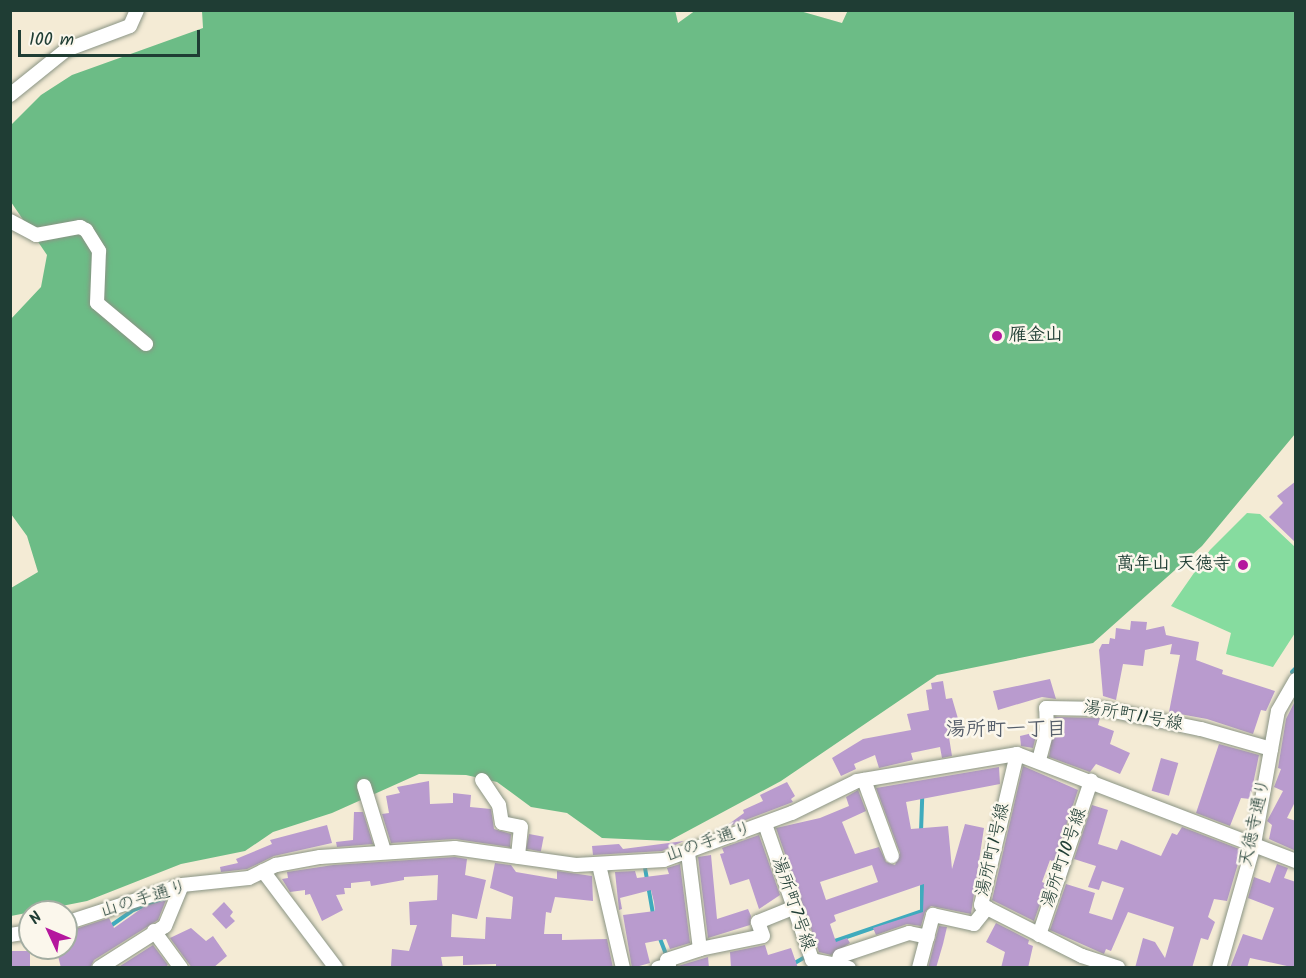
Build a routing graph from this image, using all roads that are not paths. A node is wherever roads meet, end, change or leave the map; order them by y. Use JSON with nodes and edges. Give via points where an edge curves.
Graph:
{"nodes":[{"id":1,"x":137,"y":10,"type":"edge"},
{"id":2,"x":10,"y":95,"type":"edge"},
{"id":3,"x":10,"y":221,"type":"edge"},
{"id":4,"x":146,"y":344,"type":"dead end"},
{"id":5,"x":1294,"y":686,"type":"edge"},
{"id":6,"x":1271,"y":749,"type":"junction"},
{"id":7,"x":1017,"y":754,"type":"junction"},
{"id":8,"x":1039,"y":760,"type":"junction"},
{"id":9,"x":482,"y":780,"type":"dead end"},
{"id":10,"x":864,"y":780,"type":"junction"},
{"id":11,"x":1091,"y":781,"type":"junction"},
{"id":12,"x":364,"y":786,"type":"dead end"},
{"id":13,"x":765,"y":824,"type":"junction"},
{"id":14,"x":1254,"y":844,"type":"junction"},
{"id":15,"x":384,"y":851,"type":"junction"},
{"id":16,"x":688,"y":853,"type":"junction"},
{"id":17,"x":892,"y":856,"type":"dead end"},
{"id":18,"x":518,"y":857,"type":"junction"},
{"id":19,"x":1296,"y":861,"type":"edge"},
{"id":20,"x":599,"y":865,"type":"junction"},
{"id":21,"x":263,"y":871,"type":"junction"},
{"id":22,"x":182,"y":885,"type":"junction"},
{"id":23,"x":793,"y":908,"type":"junction"},
{"id":24,"x":987,"y":908,"type":"junction"},
{"id":25,"x":78,"y":919,"type":"edge"},
{"id":26,"x":154,"y":931,"type":"junction"},
{"id":27,"x":1039,"y":935,"type":"junction"},
{"id":28,"x":928,"y":937,"type":"junction"},
{"id":29,"x":700,"y":949,"type":"junction"},
{"id":30,"x":843,"y":966,"type":"edge"},
{"id":31,"x":99,"y":968,"type":"edge"},
{"id":32,"x":181,"y":968,"type":"edge"},
{"id":33,"x":336,"y":968,"type":"edge"},
{"id":34,"x":624,"y":968,"type":"edge"},
{"id":35,"x":658,"y":968,"type":"edge"},
{"id":36,"x":919,"y":968,"type":"edge"},
{"id":37,"x":1118,"y":968,"type":"edge"},
{"id":38,"x":1219,"y":968,"type":"edge"}],
"edges":[{"from":1,"to":2,"type":"street","via":[[130,26],[66,50]]},
{"from":3,"to":4,"type":"street","via":[[36,235],[80,227],[86,230],[99,251],[97,303]]},
{"from":5,"to":6,"type":"street","name":"天徳寺通り","via":[[1278,711]]},
{"from":6,"to":8,"type":"street","name":"湯所町11号線","via":[[1201,729],[1104,709],[1046,708],[1047,731]]},
{"from":6,"to":14,"type":"street","name":"天徳寺通り"},
{"from":7,"to":8,"type":"street","name":"山の手通り"},
{"from":7,"to":10,"type":"street","name":"山の手通り"},
{"from":7,"to":24,"type":"street","name":"湯所町1号線","via":[[984,883],[981,905]]},
{"from":8,"to":11,"type":"street","name":"山の手通り"},
{"from":9,"to":18,"type":"street","via":[[497,800],[502,823],[521,827]]},
{"from":10,"to":13,"type":"street","name":"山の手通り"},
{"from":10,"to":17,"type":"street"},
{"from":11,"to":14,"type":"street","name":"山の手通り"},
{"from":11,"to":27,"type":"street","name":"湯所町10号線"},
{"from":12,"to":15,"type":"street"},
{"from":13,"to":16,"type":"street","name":"山の手通り"},
{"from":13,"to":23,"type":"street","name":"湯所町7号線"},
{"from":14,"to":19,"type":"street","name":"山の手通り"},
{"from":14,"to":38,"type":"street","name":"天徳寺通り"},
{"from":15,"to":18,"type":"street","name":"山の手通り","via":[[455,848]]},
{"from":15,"to":21,"type":"street","name":"山の手通り","via":[[292,860]]},
{"from":16,"to":20,"type":"street","name":"山の手通り","via":[[664,860]]},
{"from":16,"to":29,"type":"street"},
{"from":18,"to":20,"type":"street","name":"山の手通り"},
{"from":20,"to":34,"type":"street"},
{"from":21,"to":22,"type":"street","name":"山の手通り","via":[[249,878]]},
{"from":21,"to":33,"type":"street"},
{"from":22,"to":25,"type":"street","name":"山の手通り"},
{"from":22,"to":26,"type":"street","via":[[171,918]]},
{"from":23,"to":29,"type":"street","via":[[758,922],[763,936]]},
{"from":23,"to":30,"type":"street","name":"湯所町7号線","via":[[812,960]]},
{"from":24,"to":27,"type":"street","name":"湯所町1号線"},
{"from":24,"to":28,"type":"street","via":[[974,924],[933,915]]},
{"from":26,"to":31,"type":"street"},
{"from":26,"to":32,"type":"street"},
{"from":27,"to":37,"type":"street","name":"湯所町1号線"},
{"from":28,"to":30,"type":"street","via":[[909,933],[840,956]]},
{"from":28,"to":36,"type":"street"},
{"from":29,"to":35,"type":"street","via":[[667,960],[669,965]]}]}
